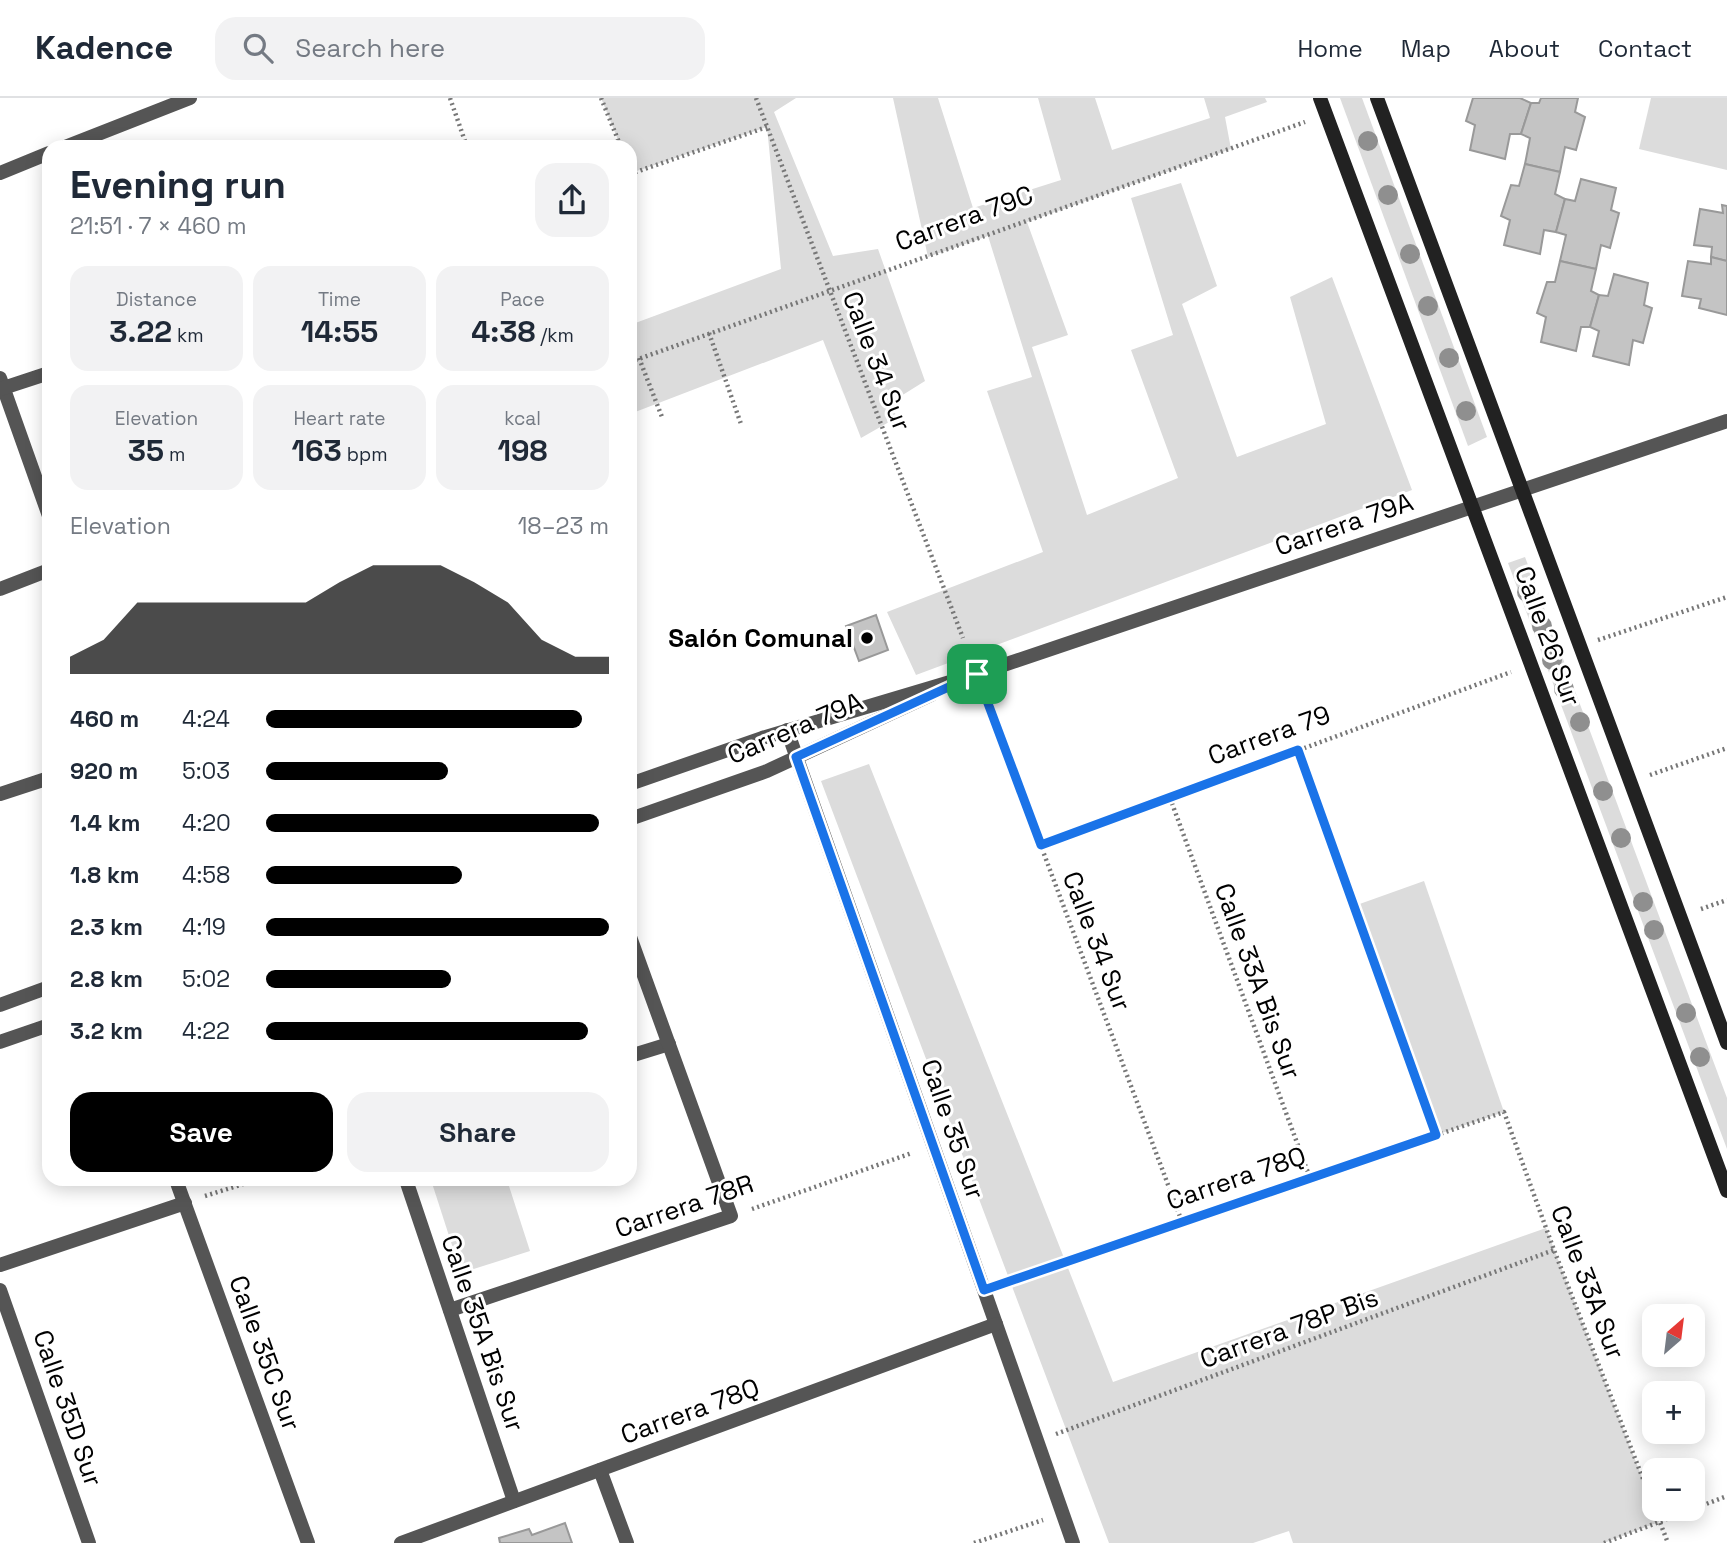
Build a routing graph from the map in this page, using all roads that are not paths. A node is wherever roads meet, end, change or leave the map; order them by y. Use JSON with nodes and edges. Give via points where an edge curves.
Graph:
{"nodes":[{"id":1,"x":190,"y":98,"type":"edge"},
{"id":2,"x":1320,"y":98,"type":"edge"},
{"id":3,"x":1377,"y":98,"type":"edge"},
{"id":4,"x":83,"y":140,"type":"edge"},
{"id":5,"x":42,"y":156,"type":"edge"},
{"id":6,"x":0,"y":173,"type":"edge"},
{"id":7,"x":42,"y":375,"type":"edge"},
{"id":8,"x":1,"y":385,"type":"edge"},
{"id":9,"x":1727,"y":421,"type":"edge"},
{"id":10,"x":1522,"y":491,"type":"junction"},
{"id":11,"x":42,"y":497,"type":"edge"},
{"id":12,"x":1474,"y":506,"type":"junction"},
{"id":13,"x":42,"y":573,"type":"edge"},
{"id":14,"x":0,"y":589,"type":"edge"},
{"id":15,"x":977,"y":674,"type":"junction"},
{"id":16,"x":787,"y":730,"type":"junction"},
{"id":17,"x":796,"y":757,"type":"junction"},
{"id":18,"x":42,"y":780,"type":"edge"},
{"id":19,"x":637,"y":782,"type":"edge"},
{"id":20,"x":0,"y":794,"type":"edge"},
{"id":21,"x":637,"y":817,"type":"edge"},
{"id":22,"x":637,"y":957,"type":"edge"},
{"id":23,"x":42,"y":989,"type":"edge"},
{"id":24,"x":0,"y":1004,"type":"edge"},
{"id":25,"x":42,"y":1027,"type":"edge"},
{"id":26,"x":0,"y":1042,"type":"edge"},
{"id":27,"x":1727,"y":1043,"type":"edge"},
{"id":28,"x":668,"y":1044,"type":"junction"},
{"id":29,"x":637,"y":1054,"type":"edge"},
{"id":30,"x":178,"y":1186,"type":"edge"},
{"id":31,"x":408,"y":1186,"type":"edge"},
{"id":32,"x":1727,"y":1191,"type":"edge"},
{"id":33,"x":185,"y":1203,"type":"junction"},
{"id":34,"x":0,"y":1265,"type":"edge"},
{"id":35,"x":0,"y":1290,"type":"edge"},
{"id":36,"x":450,"y":1310,"type":"junction"},
{"id":37,"x":996,"y":1324,"type":"junction"},
{"id":38,"x":600,"y":1470,"type":"junction"},
{"id":39,"x":514,"y":1502,"type":"junction"},
{"id":40,"x":89,"y":1543,"type":"edge"},
{"id":41,"x":308,"y":1543,"type":"edge"},
{"id":42,"x":401,"y":1543,"type":"edge"},
{"id":43,"x":627,"y":1543,"type":"edge"},
{"id":44,"x":1073,"y":1543,"type":"edge"}],
"edges":[{"from":1,"to":4,"type":"street"},
{"from":2,"to":12,"type":"main road","name":"Calle 26 Sur"},
{"from":3,"to":10,"type":"main road","name":"Calle 26 Sur"},
{"from":5,"to":6,"type":"street"},
{"from":7,"to":8,"type":"street"},
{"from":8,"to":11,"type":"street"},
{"from":9,"to":10,"type":"street","name":"Carrera 79A"},
{"from":10,"to":12,"type":"street","name":"Carrera 79A"},
{"from":10,"to":27,"type":"main road","name":"Calle 26 Sur"},
{"from":12,"to":15,"type":"street","name":"Carrera 79A"},
{"from":12,"to":32,"type":"main road","name":"Calle 26 Sur"},
{"from":13,"to":14,"type":"street"},
{"from":15,"to":16,"type":"street","name":"Carrera 79A"},
{"from":15,"to":17,"type":"street","name":"Carrera 79A"},
{"from":16,"to":17,"type":"street","name":"Calle 35 Sur"},
{"from":16,"to":19,"type":"street","name":"Carrera 79A"},
{"from":17,"to":21,"type":"street","name":"Carrera 79A"},
{"from":17,"to":37,"type":"street","name":"Calle 35 Sur"},
{"from":18,"to":20,"type":"street"},
{"from":22,"to":28,"type":"street"},
{"from":23,"to":24,"type":"street"},
{"from":25,"to":26,"type":"street"},
{"from":28,"to":29,"type":"street"},
{"from":28,"to":36,"type":"street","name":"Carrera 78R","via":[[731,1216]]},
{"from":30,"to":33,"type":"street","name":"Calle 35C Sur"},
{"from":31,"to":36,"type":"street","name":"Calle 35A Bis Sur"},
{"from":33,"to":34,"type":"street"},
{"from":33,"to":41,"type":"street","name":"Calle 35C Sur"},
{"from":35,"to":40,"type":"street","name":"Calle 35D Sur"},
{"from":36,"to":39,"type":"street","name":"Calle 35A Bis Sur"},
{"from":37,"to":38,"type":"street","name":"Carrera 78Q"},
{"from":37,"to":44,"type":"street","name":"Calle 35 Sur"},
{"from":38,"to":39,"type":"street","name":"Carrera 78Q"},
{"from":38,"to":43,"type":"street"},
{"from":39,"to":42,"type":"street","name":"Carrera 78Q"}]}
